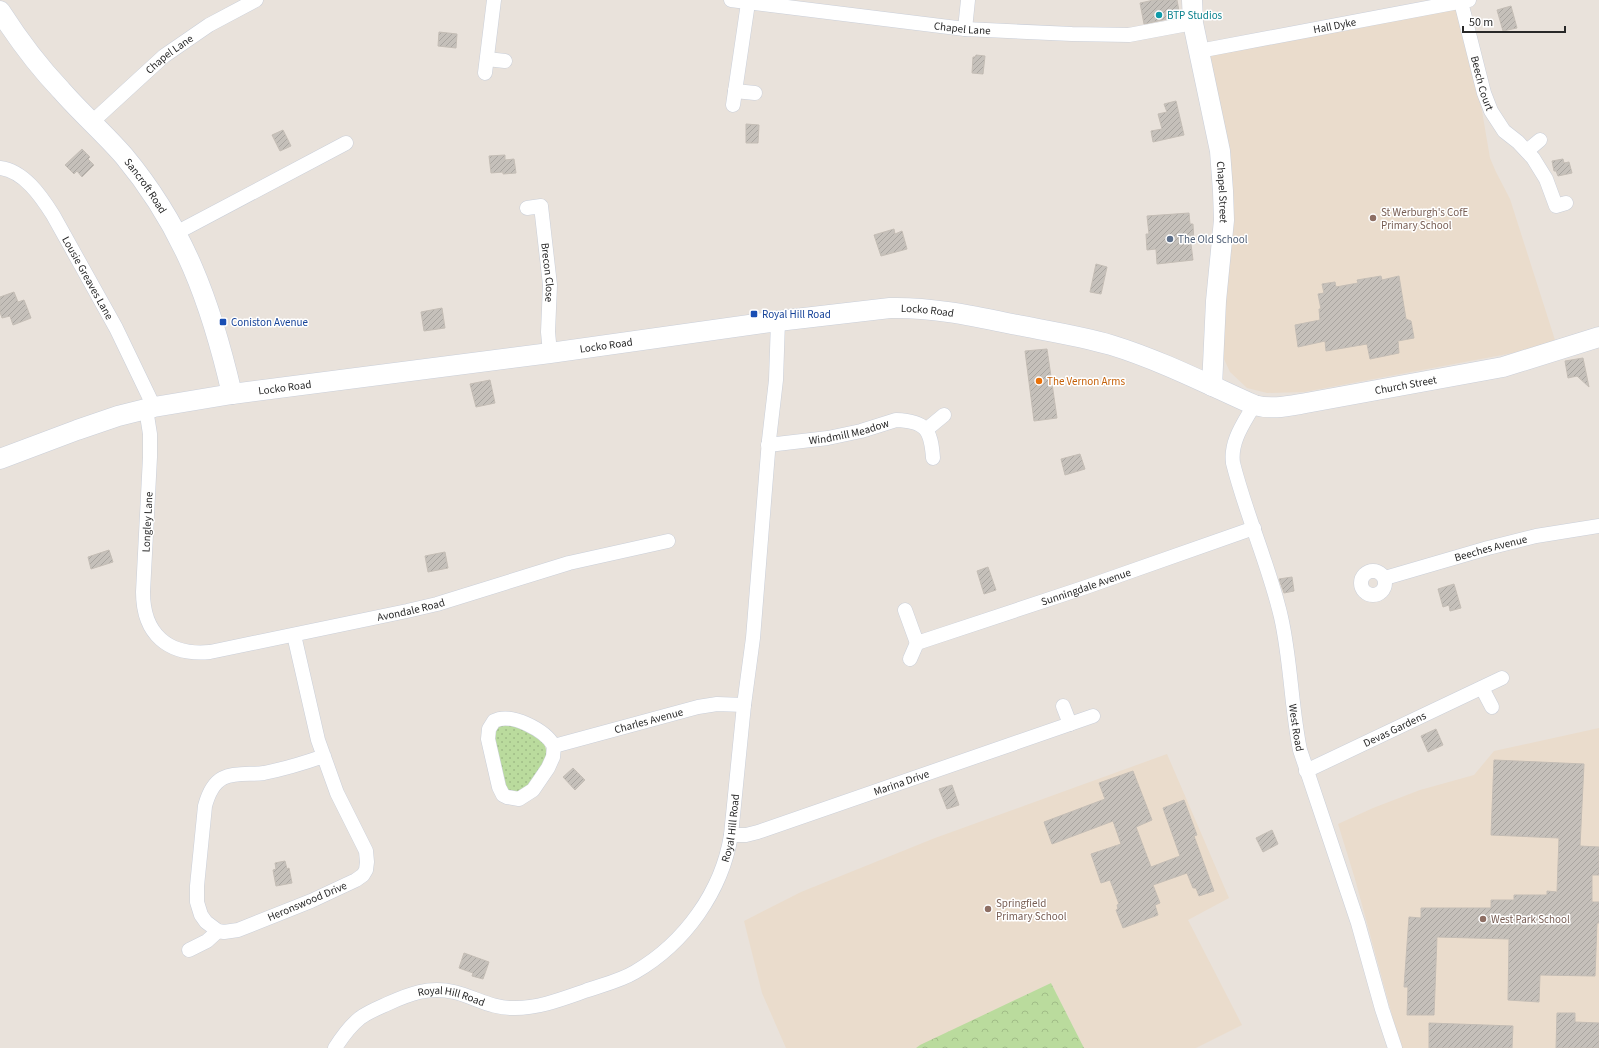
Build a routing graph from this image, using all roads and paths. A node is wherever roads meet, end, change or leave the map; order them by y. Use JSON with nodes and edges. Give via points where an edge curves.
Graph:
{"nodes":[{"id":1,"x":256,"y":0,"type":"edge"},
{"id":2,"x":494,"y":0,"type":"edge"},
{"id":3,"x":731,"y":0,"type":"edge"},
{"id":4,"x":968,"y":0,"type":"edge"},
{"id":5,"x":1192,"y":0,"type":"edge"},
{"id":6,"x":1465,"y":1,"type":"edge"},
{"id":7,"x":748,"y":3,"type":"junction"},
{"id":8,"x":0,"y":11,"type":"edge"},
{"id":9,"x":1193,"y":23,"type":"junction"},
{"id":10,"x":965,"y":29,"type":"junction"},
{"id":11,"x":1199,"y":51,"type":"junction"},
{"id":12,"x":487,"y":59,"type":"junction"},
{"id":13,"x":505,"y":61,"type":"dead end"},
{"id":14,"x":485,"y":74,"type":"dead end"},
{"id":15,"x":735,"y":90,"type":"junction"},
{"id":16,"x":755,"y":93,"type":"dead end"},
{"id":17,"x":733,"y":106,"type":"dead end"},
{"id":18,"x":92,"y":122,"type":"junction"},
{"id":19,"x":1540,"y":140,"type":"dead end"},
{"id":20,"x":346,"y":143,"type":"dead end"},
{"id":21,"x":1527,"y":151,"type":"junction"},
{"id":22,"x":0,"y":168,"type":"edge"},
{"id":23,"x":1566,"y":203,"type":"dead end"},
{"id":24,"x":528,"y":208,"type":"dead end"},
{"id":25,"x":176,"y":233,"type":"junction"},
{"id":26,"x":778,"y":321,"type":"junction"},
{"id":27,"x":1599,"y":337,"type":"edge"},
{"id":28,"x":550,"y":353,"type":"junction"},
{"id":29,"x":1212,"y":386,"type":"junction"},
{"id":30,"x":232,"y":394,"type":"junction"},
{"id":31,"x":1254,"y":405,"type":"junction"},
{"id":32,"x":150,"y":408,"type":"junction"},
{"id":33,"x":944,"y":415,"type":"dead end"},
{"id":34,"x":927,"y":429,"type":"junction"},
{"id":35,"x":768,"y":444,"type":"junction"},
{"id":36,"x":933,"y":458,"type":"dead end"},
{"id":37,"x":0,"y":459,"type":"edge"},
{"id":38,"x":1599,"y":526,"type":"edge"},
{"id":39,"x":1254,"y":528,"type":"junction"},
{"id":40,"x":668,"y":541,"type":"dead end"},
{"id":41,"x":1385,"y":578,"type":"dead end"},
{"id":42,"x":905,"y":610,"type":"dead end"},
{"id":43,"x":155,"y":633,"type":"joint"},
{"id":44,"x":294,"y":635,"type":"junction"},
{"id":45,"x":917,"y":643,"type":"junction"},
{"id":46,"x":910,"y":659,"type":"dead end"},
{"id":47,"x":1502,"y":678,"type":"dead end"},
{"id":48,"x":1482,"y":688,"type":"junction"},
{"id":49,"x":744,"y":705,"type":"junction"},
{"id":50,"x":1063,"y":706,"type":"dead end"},
{"id":51,"x":1492,"y":707,"type":"dead end"},
{"id":52,"x":1093,"y":716,"type":"dead end"},
{"id":53,"x":1070,"y":724,"type":"junction"},
{"id":54,"x":554,"y":746,"type":"junction"},
{"id":55,"x":324,"y":756,"type":"junction"},
{"id":56,"x":1306,"y":771,"type":"junction"},
{"id":57,"x":731,"y":835,"type":"junction"},
{"id":58,"x":218,"y":930,"type":"junction"},
{"id":59,"x":189,"y":950,"type":"dead end"},
{"id":60,"x":335,"y":1048,"type":"edge"},
{"id":61,"x":1395,"y":1048,"type":"edge"}],
"edges":[{"from":1,"to":18,"type":"street","name":"Chapel Lane","via":[[209,25],[164,56]]},
{"from":2,"to":12,"type":"street"},
{"from":3,"to":7,"type":"street","name":"Chapel Lane"},
{"from":4,"to":10,"type":"street"},
{"from":5,"to":9,"type":"street","name":"Chapel Street"},
{"from":6,"to":11,"type":"street","name":"Hall Dyke"},
{"from":6,"to":21,"type":"street","name":"Beech Court","via":[[1484,92],[1491,110],[1504,131]]},
{"from":7,"to":10,"type":"street","name":"Chapel Lane"},
{"from":7,"to":15,"type":"street"},
{"from":8,"to":18,"type":"street","name":"Sancroft Road","via":[[45,72]]},
{"from":9,"to":10,"type":"street","name":"Chapel Lane","via":[[1118,35]]},
{"from":9,"to":11,"type":"street","name":"Chapel Street"},
{"from":11,"to":29,"type":"street","name":"Chapel Street","via":[[1220,151],[1224,204]]},
{"from":12,"to":13,"type":"street"},
{"from":12,"to":14,"type":"street"},
{"from":15,"to":16,"type":"street"},
{"from":15,"to":17,"type":"street"},
{"from":18,"to":25,"type":"street","name":"Sancroft Road","via":[[123,155]]},
{"from":19,"to":21,"type":"street"},
{"from":20,"to":25,"type":"street"},
{"from":21,"to":23,"type":"street","name":"Beech Court","via":[[1542,172],[1556,206]]},
{"from":22,"to":32,"type":"street","name":"Lousie Greaves Lane","via":[[13,172],[31,187],[53,215],[116,328]]},
{"from":24,"to":28,"type":"street","name":"Brecon Close","via":[[542,206],[550,285]]},
{"from":25,"to":30,"type":"street","name":"Sancroft Road","via":[[196,273],[208,306]]},
{"from":26,"to":28,"type":"street","name":"Locko Road"},
{"from":26,"to":29,"type":"street","name":"Locko Road","via":[[890,308],[939,311],[1110,345]]},
{"from":26,"to":35,"type":"street","name":"Royal Hill Road","via":[[776,380]]},
{"from":27,"to":31,"type":"street","name":"Church Street","via":[[1503,367],[1283,407]]},
{"from":28,"to":30,"type":"street","name":"Locko Road"},
{"from":29,"to":31,"type":"street","name":"Church Street"},
{"from":30,"to":32,"type":"street","name":"Locko Road"},
{"from":31,"to":39,"type":"street","name":"West Road","via":[[1235,440],[1232,456],[1235,473]]},
{"from":32,"to":37,"type":"street","name":"Locko Road","via":[[84,428]]},
{"from":32,"to":43,"type":"street","name":"Longley Lane","via":[[143,603],[148,622]]},
{"from":33,"to":34,"type":"street"},
{"from":34,"to":35,"type":"street","name":"Windmill Meadow","via":[[914,422],[896,420],[828,438]]},
{"from":34,"to":36,"type":"street"},
{"from":35,"to":49,"type":"street","name":"Royal Hill Road","via":[[753,638]]},
{"from":38,"to":41,"type":"street","name":"Beeches Avenue","via":[[1524,539]]},
{"from":39,"to":45,"type":"street","name":"Sunningdale Avenue"},
{"from":39,"to":56,"type":"street","name":"West Road","via":[[1282,623],[1296,731]]},
{"from":40,"to":44,"type":"street","name":"Avondale Road","via":[[576,561],[437,604]]},
{"from":42,"to":45,"type":"street"},
{"from":43,"to":44,"type":"street","name":"Avondale Road","via":[[163,642],[174,648],[195,653]]},
{"from":44,"to":55,"type":"street","name":"Heronswood Drive","via":[[311,712]]},
{"from":45,"to":46,"type":"street"},
{"from":47,"to":48,"type":"street","name":"Devas Gardens"},
{"from":48,"to":51,"type":"street"},
{"from":48,"to":56,"type":"street","name":"Devas Gardens"},
{"from":49,"to":54,"type":"street","name":"Charles Avenue","via":[[717,704],[698,707]]},
{"from":49,"to":57,"type":"street","name":"Royal Hill Road"},
{"from":50,"to":53,"type":"street"},
{"from":52,"to":53,"type":"street","name":"Marina Drive"},
{"from":53,"to":57,"type":"street","name":"Marina Drive","via":[[758,832]]},
{"from":54,"to":54,"type":"street","via":[[553,757],[529,793],[519,799],[503,795],[488,739],[489,728],[494,721],[506,718],[518,720],[545,736]]},
{"from":55,"to":58,"type":"street","via":[[271,771],[228,777],[215,784],[209,793],[205,806],[197,902],[206,922]]},
{"from":55,"to":58,"type":"street","name":"Heronswood Drive","via":[[338,793],[366,851],[367,866],[363,875],[343,887],[244,928],[231,932]]},
{"from":56,"to":61,"type":"street","name":"West Road","via":[[1358,923]]},
{"from":57,"to":60,"type":"street","name":"Royal Hill Road","via":[[721,873],[700,911],[674,942],[636,971],[562,999],[520,1008],[490,1005],[451,991],[418,991],[365,1014],[349,1028]]},
{"from":58,"to":59,"type":"street","via":[[207,941]]}]}
